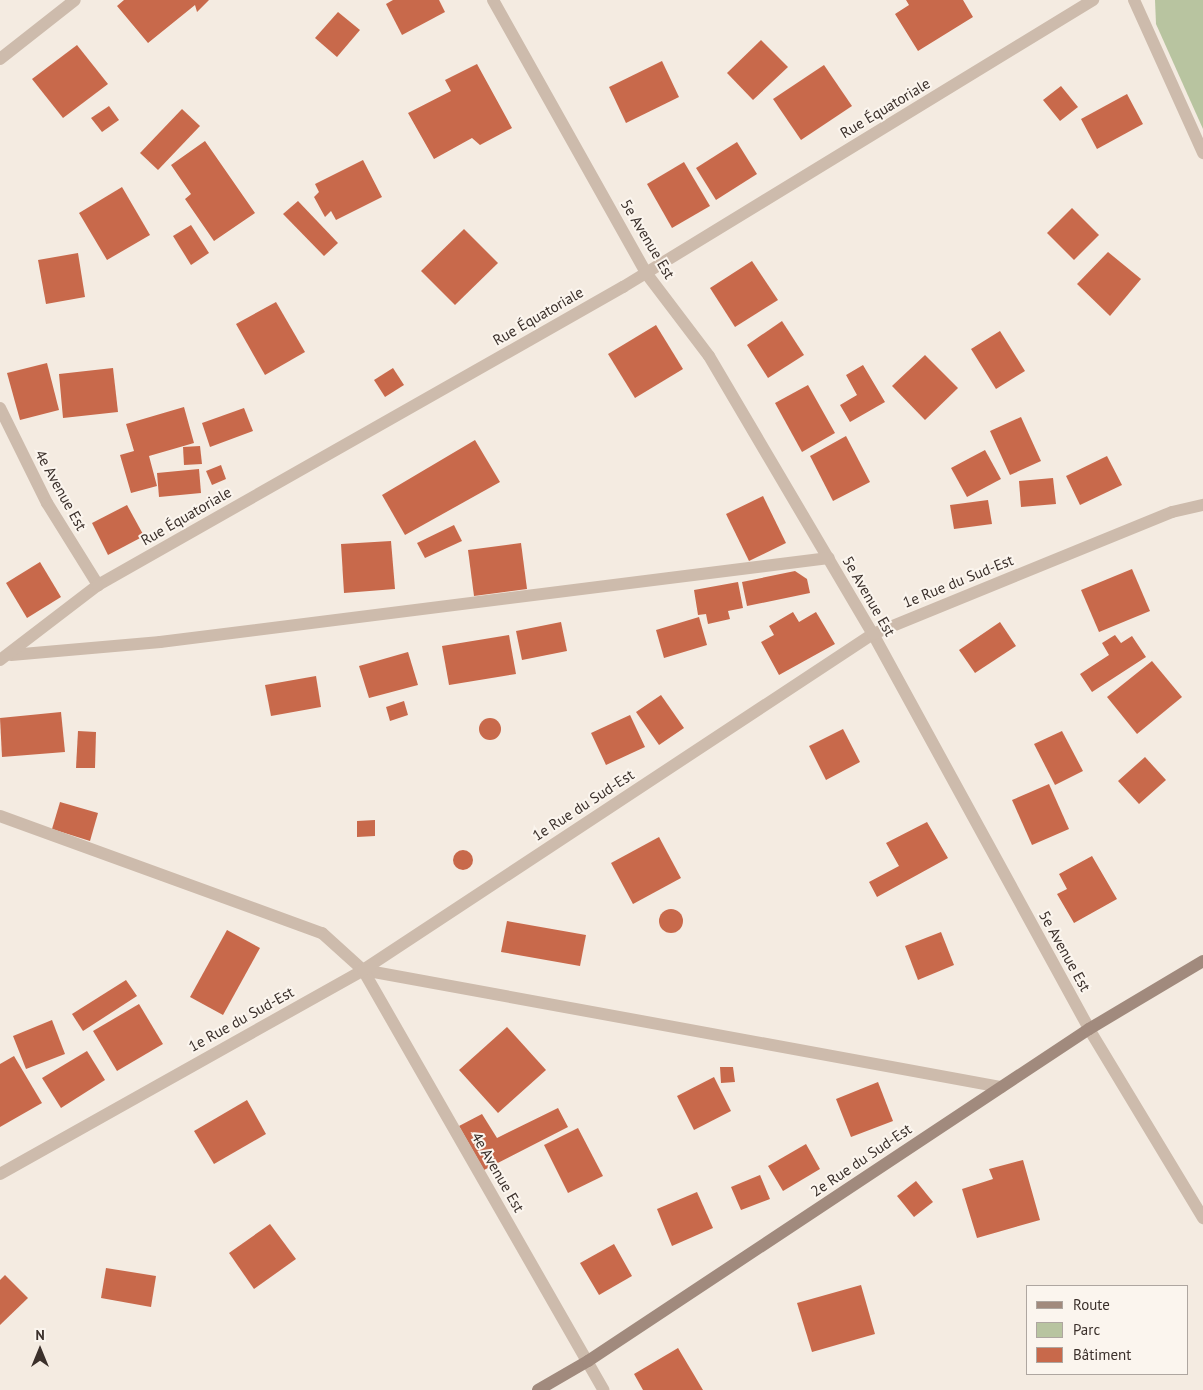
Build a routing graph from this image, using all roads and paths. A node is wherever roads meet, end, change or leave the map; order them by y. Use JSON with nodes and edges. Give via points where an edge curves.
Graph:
{"nodes":[{"id":1,"x":75,"y":0,"type":"edge"},
{"id":2,"x":492,"y":0,"type":"edge"},
{"id":3,"x":1093,"y":0,"type":"edge"},
{"id":4,"x":1134,"y":0,"type":"edge"},
{"id":5,"x":0,"y":59,"type":"edge"},
{"id":6,"x":1203,"y":153,"type":"edge"},
{"id":7,"x":646,"y":273,"type":"junction"},
{"id":8,"x":0,"y":408,"type":"edge"},
{"id":9,"x":1203,"y":505,"type":"edge"},
{"id":10,"x":829,"y":558,"type":"junction"},
{"id":11,"x":98,"y":585,"type":"junction"},
{"id":12,"x":873,"y":634,"type":"junction"},
{"id":13,"x":5,"y":658,"type":"edge"},
{"id":14,"x":0,"y":816,"type":"edge"},
{"id":15,"x":1203,"y":961,"type":"edge"},
{"id":16,"x":363,"y":970,"type":"junction"},
{"id":17,"x":1089,"y":1029,"type":"junction"},
{"id":18,"x":1001,"y":1087,"type":"junction"},
{"id":19,"x":0,"y":1174,"type":"edge"},
{"id":20,"x":1203,"y":1218,"type":"edge"},
{"id":21,"x":588,"y":1361,"type":"junction"},
{"id":22,"x":538,"y":1390,"type":"edge"},
{"id":23,"x":604,"y":1390,"type":"edge"}],
"edges":[{"from":1,"to":5,"type":"street"},
{"from":2,"to":7,"type":"street","name":"5e Avenue Est"},
{"from":3,"to":7,"type":"street","name":"Rue Équatoriale"},
{"from":4,"to":6,"type":"street"},
{"from":7,"to":10,"type":"street","name":"5e Avenue Est","via":[[709,356]]},
{"from":7,"to":11,"type":"street","name":"Rue Équatoriale"},
{"from":8,"to":11,"type":"street","name":"4e Avenue Est","via":[[47,502]]},
{"from":9,"to":12,"type":"street","name":"1e Rue du Sud-Est","via":[[1172,512]]},
{"from":10,"to":12,"type":"street","name":"5e Avenue Est"},
{"from":10,"to":13,"type":"street","via":[[160,642]]},
{"from":11,"to":13,"type":"street","name":"Rue Équatoriale"},
{"from":12,"to":16,"type":"street","name":"1e Rue du Sud-Est"},
{"from":12,"to":17,"type":"street","name":"5e Avenue Est"},
{"from":14,"to":16,"type":"street","via":[[322,933]]},
{"from":15,"to":17,"type":"street","name":"2e Rue du Sud-Est"},
{"from":16,"to":18,"type":"street"},
{"from":16,"to":19,"type":"street","name":"1e Rue du Sud-Est"},
{"from":16,"to":21,"type":"street","name":"4e Avenue Est"},
{"from":17,"to":18,"type":"street","name":"2e Rue du Sud-Est"},
{"from":17,"to":20,"type":"street","name":"5e Avenue Est"},
{"from":18,"to":21,"type":"street","name":"2e Rue du Sud-Est"},
{"from":21,"to":22,"type":"street","name":"2e Rue du Sud-Est"},
{"from":21,"to":23,"type":"street","name":"4e Avenue Est"}]}
